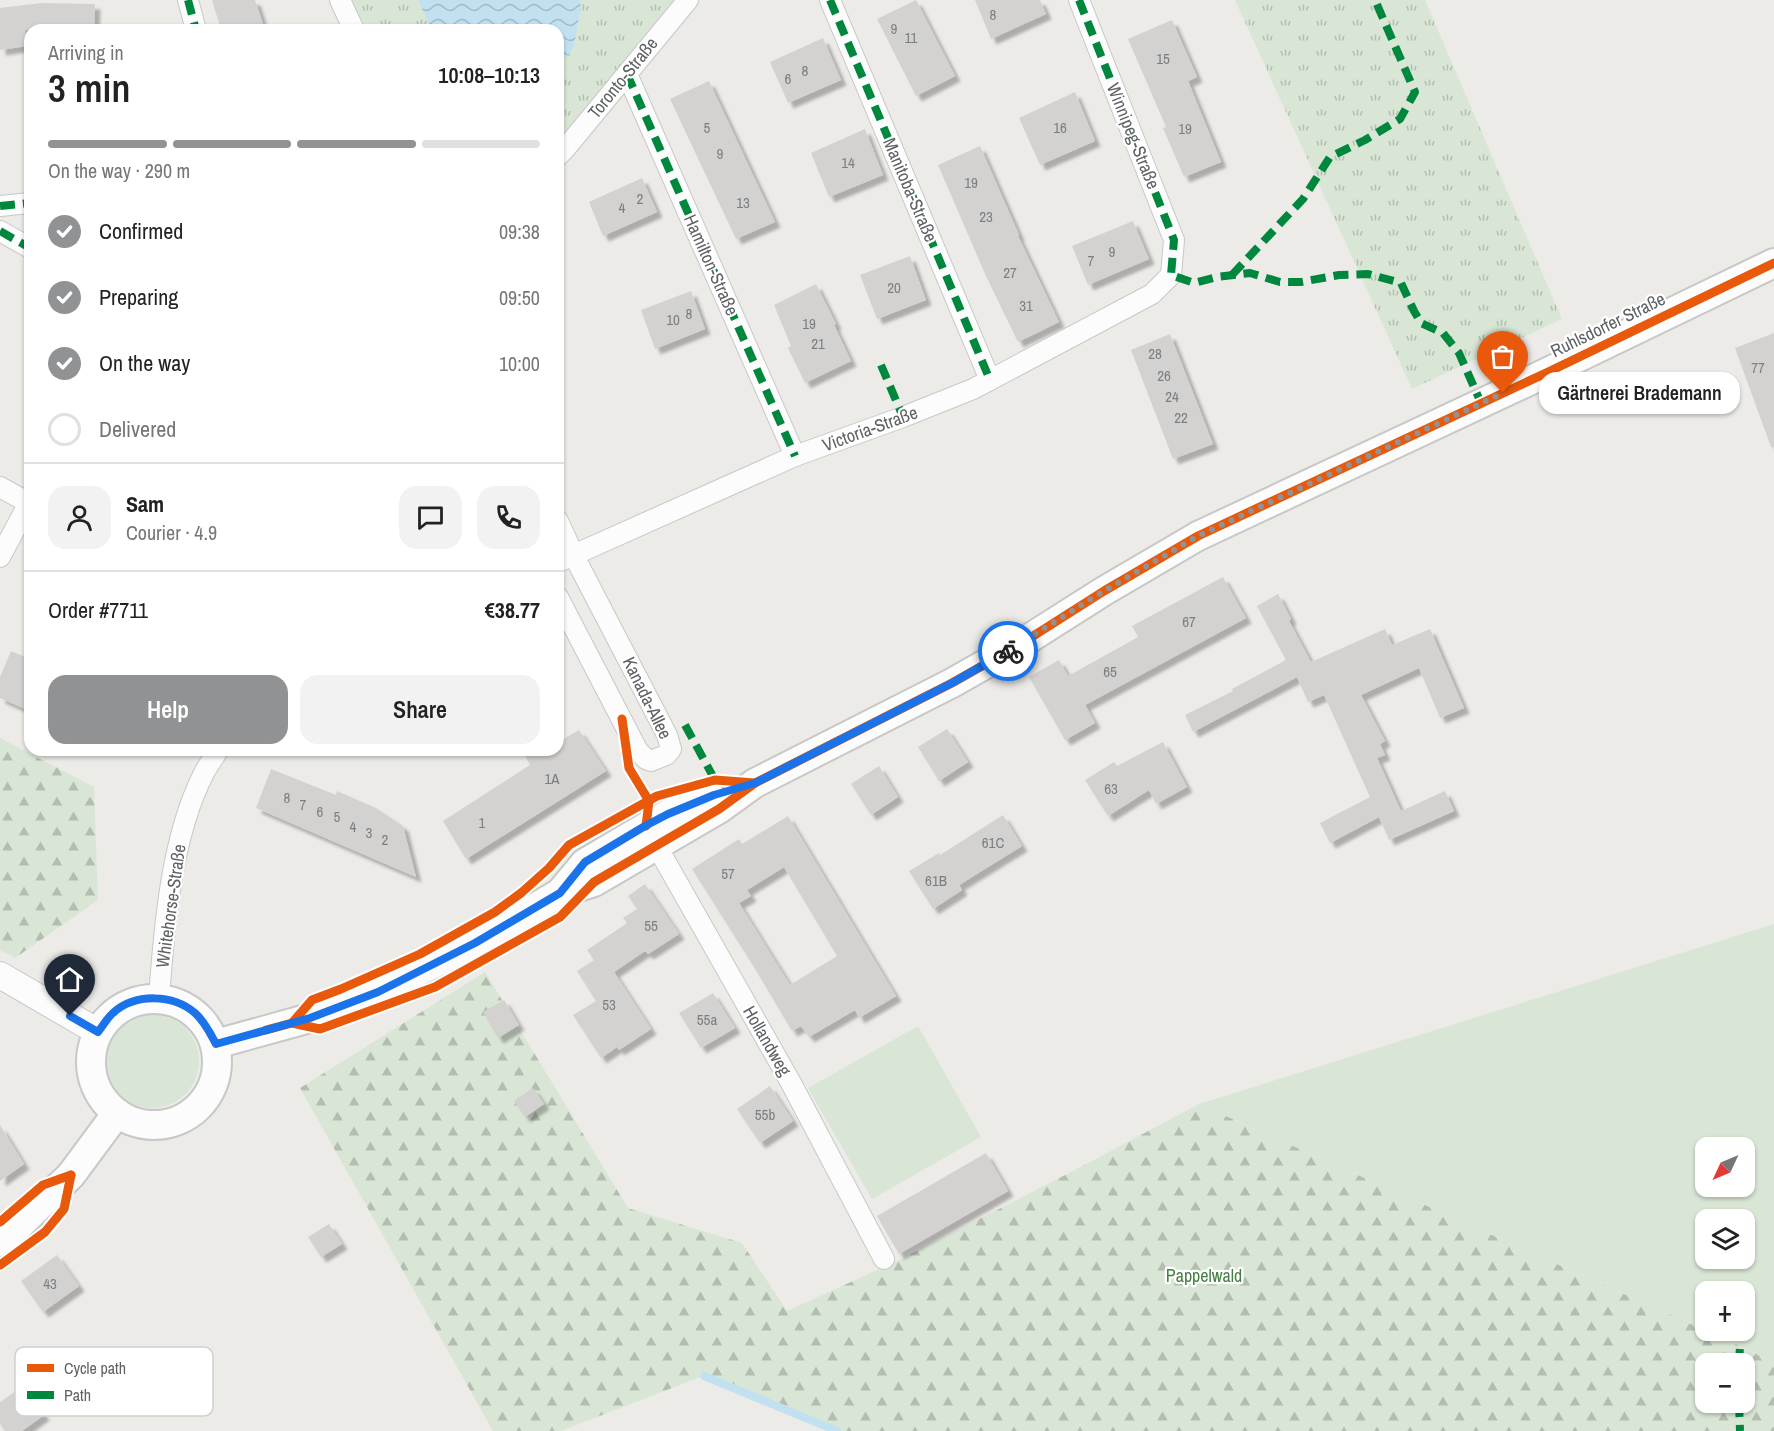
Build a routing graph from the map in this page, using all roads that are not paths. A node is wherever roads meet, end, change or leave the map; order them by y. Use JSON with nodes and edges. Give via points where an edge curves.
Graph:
{"nodes":[{"id":1,"x":188,"y":0,"type":"edge"},
{"id":2,"x":340,"y":0,"type":"edge"},
{"id":3,"x":688,"y":0,"type":"edge"},
{"id":4,"x":830,"y":0,"type":"edge"},
{"id":5,"x":1079,"y":0,"type":"edge"},
{"id":6,"x":194,"y":24,"type":"edge"},
{"id":7,"x":351,"y":24,"type":"edge"},
{"id":8,"x":627,"y":74,"type":"junction"},
{"id":9,"x":564,"y":151,"type":"edge"},
{"id":10,"x":24,"y":204,"type":"edge"},
{"id":11,"x":0,"y":207,"type":"edge"},
{"id":12,"x":0,"y":231,"type":"edge"},
{"id":13,"x":24,"y":245,"type":"edge"},
{"id":14,"x":1774,"y":263,"type":"edge"},
{"id":15,"x":1171,"y":275,"type":"joint"},
{"id":16,"x":990,"y":380,"type":"junction"},
{"id":17,"x":795,"y":456,"type":"junction"},
{"id":18,"x":0,"y":487,"type":"edge"},
{"id":19,"x":24,"y":499,"type":"edge"},
{"id":20,"x":24,"y":511,"type":"edge"},
{"id":21,"x":0,"y":557,"type":"edge"},
{"id":22,"x":566,"y":559,"type":"edge"},
{"id":23,"x":564,"y":609,"type":"edge"},
{"id":24,"x":214,"y":756,"type":"edge"},
{"id":25,"x":651,"y":836,"type":"junction"},
{"id":26,"x":0,"y":975,"type":"edge"},
{"id":27,"x":159,"y":998,"type":"junction"},
{"id":28,"x":98,"y":1032,"type":"junction"},
{"id":29,"x":216,"y":1044,"type":"junction"},
{"id":30,"x":117,"y":1113,"type":"junction"},
{"id":31,"x":0,"y":1242,"type":"edge"},
{"id":32,"x":884,"y":1259,"type":"dead end"}],
"edges":[{"from":1,"to":6,"type":"street"},
{"from":2,"to":7,"type":"street"},
{"from":3,"to":8,"type":"street","name":"Toronto-Straße"},
{"from":4,"to":16,"type":"street","name":"Manitoba-Straße"},
{"from":5,"to":15,"type":"street","name":"Winnipeg-Straße","via":[[1174,240]]},
{"from":8,"to":9,"type":"street","name":"Toronto-Straße"},
{"from":8,"to":17,"type":"street","name":"Hamilton-Straße"},
{"from":10,"to":11,"type":"street"},
{"from":12,"to":13,"type":"street"},
{"from":14,"to":25,"type":"main road","name":"Ruhlsdorfer Straße","via":[[1198,536],[952,683],[755,783],[719,809]]},
{"from":15,"to":16,"type":"street","name":"Victoria-Straße","via":[[1152,294]]},
{"from":16,"to":17,"type":"street","name":"Victoria-Straße"},
{"from":17,"to":22,"type":"street","name":"Victoria-Straße"},
{"from":18,"to":19,"type":"street"},
{"from":20,"to":21,"type":"street"},
{"from":22,"to":23,"type":"street","name":"Kanada-Allee","via":[[667,735],[671,749],[666,755],[651,761],[638,751]]},
{"from":24,"to":27,"type":"street","name":"Whitehorse-Straße","via":[[190,807],[180,841],[171,883]]},
{"from":25,"to":29,"type":"main road","name":"Ruhlsdorfer Straße","via":[[594,882],[560,893],[475,943],[378,992],[310,1018]]},
{"from":25,"to":32,"type":"street","name":"Hollandweg","via":[[791,1083]]},
{"from":26,"to":28,"type":"street"},
{"from":27,"to":28,"type":"main road","via":[[135,1001],[113,1013]]},
{"from":27,"to":29,"type":"main road","via":[[195,1013]]},
{"from":28,"to":30,"type":"main road","via":[[91,1067],[104,1100]]},
{"from":29,"to":30,"type":"main road","via":[[213,1086],[196,1109],[171,1123],[157,1125],[129,1120]]},
{"from":30,"to":31,"type":"main road","via":[[71,1174]]}]}
